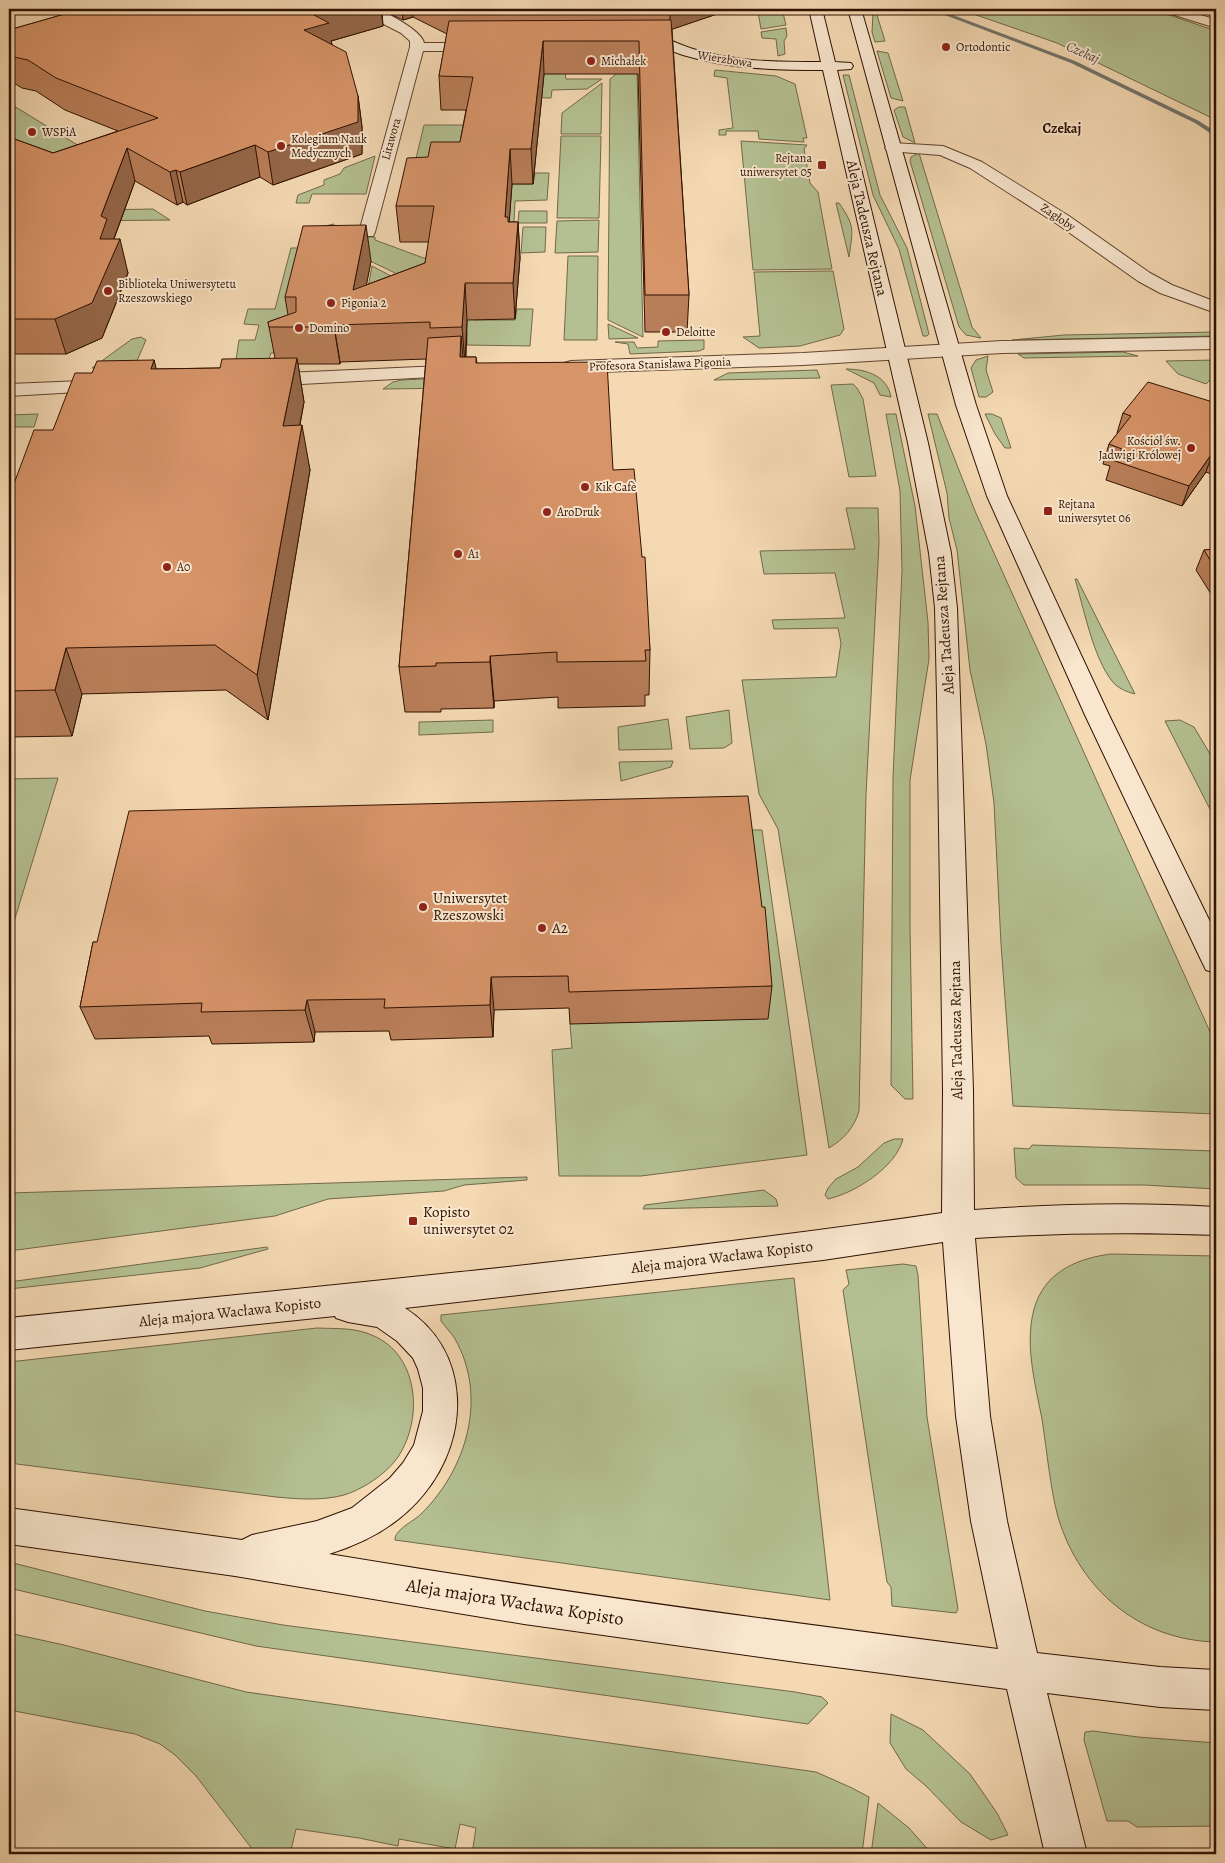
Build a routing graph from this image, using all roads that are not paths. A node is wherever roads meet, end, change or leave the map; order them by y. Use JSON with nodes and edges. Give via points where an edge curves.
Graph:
{"nodes":[{"id":1,"x":365,"y":9,"type":"edge"},
{"id":2,"x":590,"y":9,"type":"edge"},
{"id":3,"x":816,"y":9,"type":"edge"},
{"id":4,"x":854,"y":9,"type":"edge"},
{"id":5,"x":1170,"y":9,"type":"edge"},
{"id":6,"x":1216,"y":24,"type":"edge"},
{"id":7,"x":670,"y":45,"type":"junction"},
{"id":8,"x":417,"y":47,"type":"junction"},
{"id":9,"x":491,"y":47,"type":"edge"},
{"id":10,"x":638,"y":47,"type":"edge"},
{"id":11,"x":829,"y":66,"type":"junction"},
{"id":12,"x":870,"y":66,"type":"junction"},
{"id":13,"x":894,"y":148,"type":"junction"},
{"id":14,"x":367,"y":232,"type":"edge"},
{"id":15,"x":1216,"y":308,"type":"edge"},
{"id":16,"x":1216,"y":343,"type":"edge"},
{"id":17,"x":951,"y":350,"type":"junction"},
{"id":18,"x":898,"y":355,"type":"junction"},
{"id":19,"x":550,"y":368,"type":"edge"},
{"id":20,"x":485,"y":370,"type":"edge"},
{"id":21,"x":245,"y":380,"type":"edge"},
{"id":22,"x":128,"y":385,"type":"edge"},
{"id":23,"x":9,"y":390,"type":"edge"},
{"id":24,"x":1216,"y":962,"type":"edge"},
{"id":25,"x":1216,"y":1220,"type":"edge"},
{"id":26,"x":958,"y":1225,"type":"junction"},
{"id":27,"x":314,"y":1303,"type":"junction"},
{"id":28,"x":9,"y":1334,"type":"edge"},
{"id":29,"x":9,"y":1526,"type":"edge"},
{"id":30,"x":235,"y":1557,"type":"junction"},
{"id":31,"x":1022,"y":1671,"type":"junction"},
{"id":32,"x":1216,"y":1690,"type":"edge"},
{"id":33,"x":1066,"y":1854,"type":"edge"}],
"edges":[{"from":1,"to":8,"type":"main road","via":[[413,35]]},
{"from":2,"to":7,"type":"main road","name":"Wierzbowa"},
{"from":3,"to":11,"type":"main road","name":"Aleja Tadeusza Rejtana"},
{"from":4,"to":12,"type":"main road"},
{"from":5,"to":6,"type":"main road"},
{"from":7,"to":10,"type":"main road"},
{"from":7,"to":11,"type":"main road","name":"Wierzbowa","via":[[701,56],[736,62]]},
{"from":8,"to":9,"type":"main road"},
{"from":8,"to":14,"type":"main road","name":"Litawora"},
{"from":11,"to":12,"type":"main road","name":"Wierzbowa"},
{"from":11,"to":18,"type":"main road","name":"Aleja Tadeusza Rejtana"},
{"from":12,"to":13,"type":"main road"},
{"from":13,"to":15,"type":"main road","name":"Zagłoby","via":[[944,151],[976,165],[1063,220],[1144,278]]},
{"from":13,"to":17,"type":"main road"},
{"from":16,"to":17,"type":"main road"},
{"from":17,"to":18,"type":"main road","name":"Profesora Stanisława Pigonia"},
{"from":17,"to":24,"type":"main road","via":[[997,496],[1017,543]]},
{"from":18,"to":19,"type":"main road","name":"Profesora Stanisława Pigonia"},
{"from":18,"to":26,"type":"main road","name":"Aleja Tadeusza Rejtana","via":[[927,483],[946,608]]},
{"from":20,"to":21,"type":"main road"},
{"from":22,"to":23,"type":"main road"},
{"from":25,"to":26,"type":"main road","name":"Aleja majora Wacława Kopisto","via":[[1097,1218]]},
{"from":26,"to":27,"type":"main road","name":"Aleja majora Wacława Kopisto","via":[[823,1245]]},
{"from":26,"to":31,"type":"main road","name":"Aleja Tadeusza Rejtana","via":[[973,1416],[989,1521]]},
{"from":27,"to":28,"type":"main road","name":"Aleja majora Wacława Kopisto"},
{"from":27,"to":30,"type":"main road","via":[[378,1312],[414,1334],[432,1356],[439,1378],[440,1418],[435,1438],[417,1475],[375,1514],[348,1528],[295,1545]]},
{"from":29,"to":30,"type":"main road","name":"Aleja majora Wacława Kopisto"},
{"from":30,"to":31,"type":"main road","name":"Aleja majora Wacława Kopisto","via":[[524,1605]]},
{"from":31,"to":32,"type":"main road","name":"Aleja majora Wacława Kopisto"},
{"from":31,"to":33,"type":"main road"}]}
